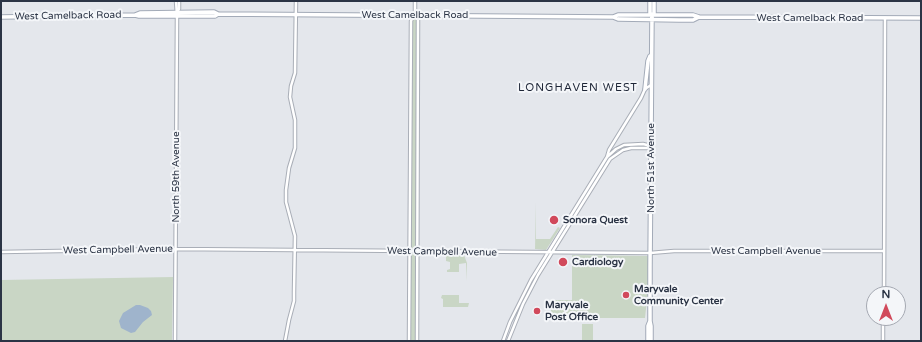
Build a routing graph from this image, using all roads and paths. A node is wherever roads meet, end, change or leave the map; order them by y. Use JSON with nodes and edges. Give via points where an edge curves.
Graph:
{"nodes":[{"id":1,"x":176,"y":1,"type":"edge"},
{"id":2,"x":179,"y":1,"type":"edge"},
{"id":3,"x":296,"y":1,"type":"edge"},
{"id":4,"x":415,"y":1,"type":"edge"},
{"id":5,"x":650,"y":1,"type":"edge"},
{"id":6,"x":654,"y":1,"type":"edge"},
{"id":7,"x":415,"y":11,"type":"junction"},
{"id":8,"x":177,"y":14,"type":"junction"},
{"id":9,"x":296,"y":14,"type":"junction"},
{"id":10,"x":412,"y":15,"type":"junction"},
{"id":11,"x":418,"y":15,"type":"junction"},
{"id":12,"x":1,"y":17,"type":"edge"},
{"id":13,"x":652,"y":17,"type":"junction"},
{"id":14,"x":885,"y":18,"type":"junction"},
{"id":15,"x":921,"y":18,"type":"edge"},
{"id":16,"x":652,"y":53,"type":"junction"},
{"id":17,"x":652,"y":85,"type":"junction"},
{"id":18,"x":645,"y":89,"type":"junction"},
{"id":19,"x":651,"y":146,"type":"junction"},
{"id":20,"x":607,"y":157,"type":"junction"},
{"id":21,"x":569,"y":218,"type":"junction"},
{"id":22,"x":574,"y":218,"type":"junction"},
{"id":23,"x":563,"y":228,"type":"junction"},
{"id":24,"x":558,"y":243,"type":"junction"},
{"id":25,"x":176,"y":250,"type":"junction"},
{"id":26,"x":295,"y":250,"type":"junction"},
{"id":27,"x":409,"y":251,"type":"junction"},
{"id":28,"x":884,"y":251,"type":"junction"},
{"id":29,"x":1,"y":252,"type":"edge"},
{"id":30,"x":417,"y":252,"type":"junction"},
{"id":31,"x":548,"y":252,"type":"junction"},
{"id":32,"x":553,"y":252,"type":"junction"},
{"id":33,"x":650,"y":253,"type":"junction"},
{"id":34,"x":884,"y":286,"type":"edge"},
{"id":35,"x":650,"y":321,"type":"junction"},
{"id":36,"x":884,"y":326,"type":"edge"},
{"id":37,"x":175,"y":341,"type":"edge"},
{"id":38,"x":285,"y":341,"type":"edge"},
{"id":39,"x":409,"y":341,"type":"edge"},
{"id":40,"x":417,"y":341,"type":"edge"},
{"id":41,"x":503,"y":341,"type":"edge"},
{"id":42,"x":508,"y":341,"type":"edge"},
{"id":43,"x":648,"y":341,"type":"edge"},
{"id":44,"x":651,"y":341,"type":"edge"},
{"id":45,"x":883,"y":341,"type":"edge"}],
"edges":[{"from":1,"to":8,"type":"street","name":"North 59th Avenue"},
{"from":2,"to":8,"type":"street","name":"North 59th Avenue"},
{"from":3,"to":9,"type":"street"},
{"from":4,"to":7,"type":"street"},
{"from":5,"to":13,"type":"main road","name":"North 51st Avenue"},
{"from":6,"to":13,"type":"main road","name":"North 51st Avenue"},
{"from":7,"to":10,"type":"street"},
{"from":7,"to":11,"type":"street"},
{"from":8,"to":9,"type":"main road","name":"West Camelback Road"},
{"from":8,"to":12,"type":"main road","name":"West Camelback Road"},
{"from":8,"to":25,"type":"street","name":"North 59th Avenue"},
{"from":9,"to":10,"type":"main road","name":"West Camelback Road"},
{"from":9,"to":26,"type":"street","via":[[295,73],[290,97],[295,120],[295,148],[286,190]]},
{"from":10,"to":11,"type":"main road","name":"West Camelback Road"},
{"from":10,"to":27,"type":"street"},
{"from":11,"to":13,"type":"main road","name":"West Camelback Road","via":[[618,19]]},
{"from":11,"to":30,"type":"street"},
{"from":13,"to":14,"type":"main road","name":"West Camelback Road","via":[[693,20],[699,17]]},
{"from":13,"to":16,"type":"main road","name":"North 51st Avenue"},
{"from":14,"to":15,"type":"main road","name":"West Camelback Road"},
{"from":14,"to":28,"type":"street"},
{"from":16,"to":17,"type":"main road","name":"North 51st Avenue"},
{"from":16,"to":18,"type":"main road","via":[[648,61]]},
{"from":17,"to":18,"type":"street"},
{"from":17,"to":19,"type":"main road","name":"North 51st Avenue"},
{"from":18,"to":20,"type":"street"},
{"from":19,"to":20,"type":"street","via":[[624,145],[616,148]]},
{"from":19,"to":22,"type":"street","via":[[627,149],[614,156]]},
{"from":19,"to":33,"type":"main road","name":"North 51st Avenue"},
{"from":20,"to":21,"type":"street"},
{"from":21,"to":22,"type":"street"},
{"from":21,"to":23,"type":"street"},
{"from":22,"to":24,"type":"street"},
{"from":23,"to":24,"type":"street"},
{"from":23,"to":31,"type":"street"},
{"from":24,"to":32,"type":"street"},
{"from":25,"to":26,"type":"street","name":"West Campbell Avenue"},
{"from":25,"to":29,"type":"street","name":"West Campbell Avenue"},
{"from":25,"to":37,"type":"street","name":"North 59th Avenue"},
{"from":26,"to":27,"type":"street","name":"West Campbell Avenue"},
{"from":26,"to":38,"type":"street","via":[[294,301]]},
{"from":27,"to":30,"type":"street","name":"West Campbell Avenue"},
{"from":27,"to":39,"type":"street"},
{"from":28,"to":33,"type":"street","name":"West Campbell Avenue"},
{"from":28,"to":34,"type":"street"},
{"from":30,"to":31,"type":"street","name":"West Campbell Avenue"},
{"from":30,"to":40,"type":"street"},
{"from":31,"to":32,"type":"street","name":"West Campbell Avenue"},
{"from":31,"to":41,"type":"street","via":[[531,280]]},
{"from":32,"to":33,"type":"street","name":"West Campbell Avenue"},
{"from":32,"to":42,"type":"street","via":[[523,304]]},
{"from":33,"to":35,"type":"main road","name":"North 51st Avenue"},
{"from":35,"to":43,"type":"main road","name":"North 51st Avenue"},
{"from":35,"to":44,"type":"main road","name":"North 51st Avenue"},
{"from":36,"to":45,"type":"street"}]}
